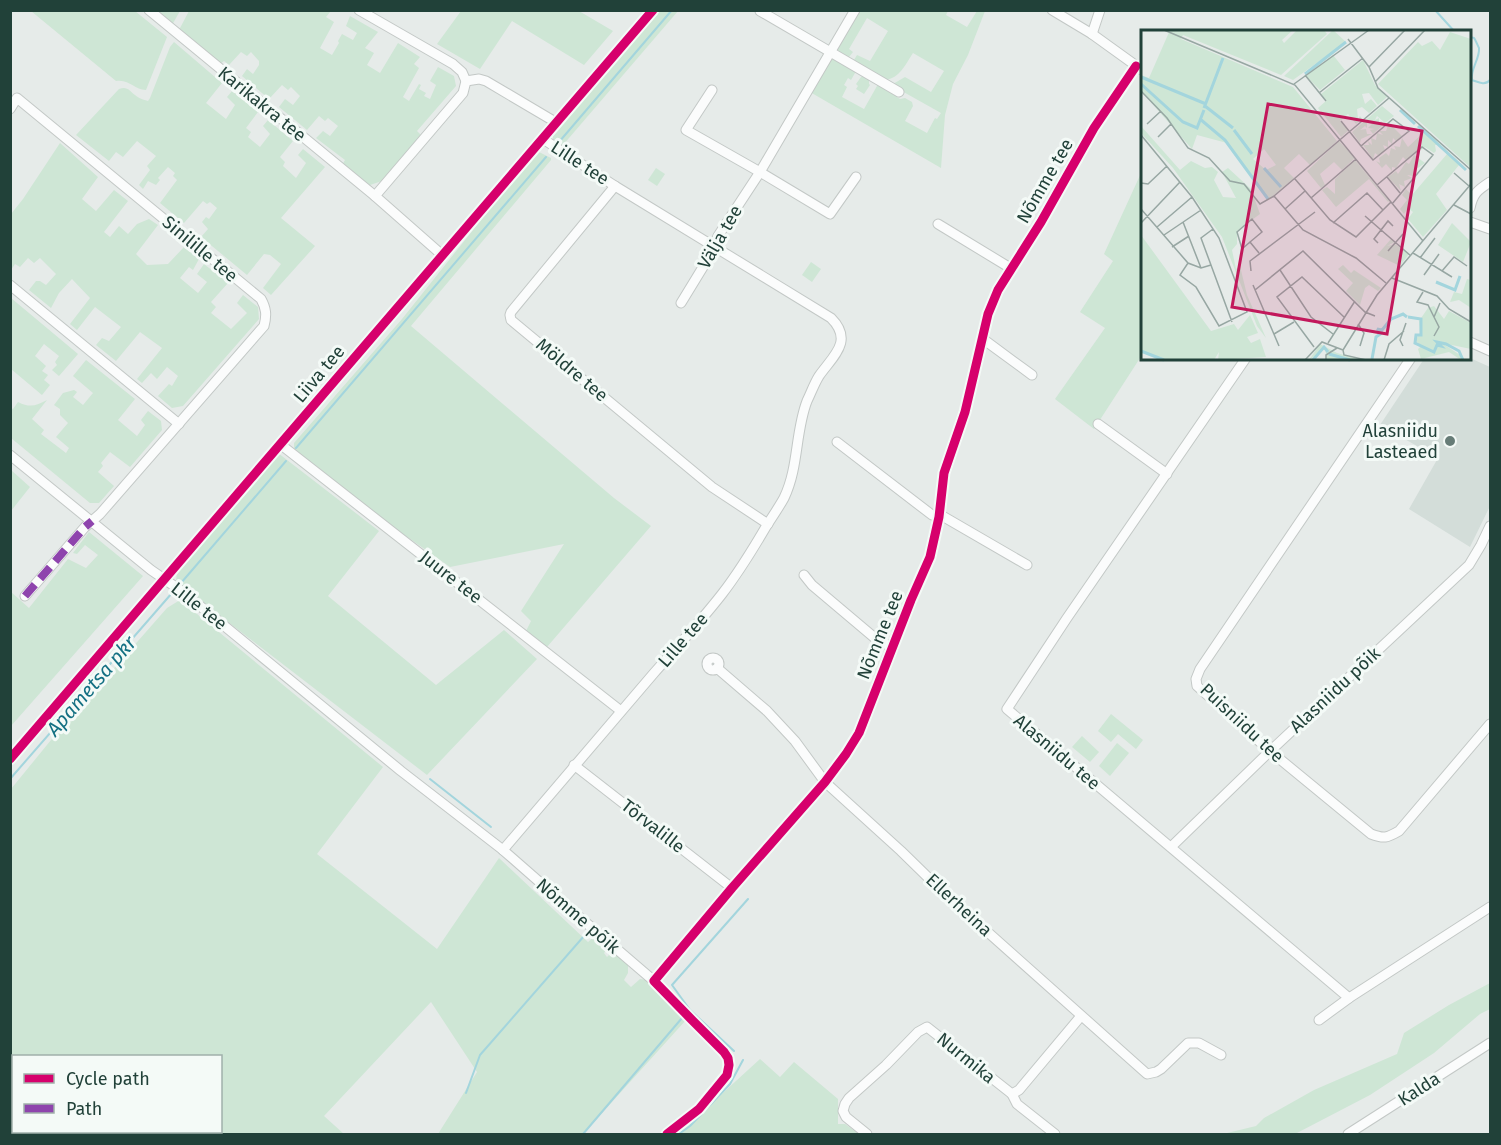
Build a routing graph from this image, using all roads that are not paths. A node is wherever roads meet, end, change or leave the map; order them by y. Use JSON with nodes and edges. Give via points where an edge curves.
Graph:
{"nodes":[{"id":1,"x":149,"y":10,"type":"edge"},
{"id":2,"x":359,"y":10,"type":"edge"},
{"id":3,"x":653,"y":10,"type":"edge"},
{"id":4,"x":855,"y":10,"type":"edge"},
{"id":5,"x":1052,"y":10,"type":"edge"},
{"id":6,"x":1100,"y":10,"type":"edge"},
{"id":7,"x":760,"y":11,"type":"edge"},
{"id":8,"x":1092,"y":34,"type":"junction"},
{"id":9,"x":831,"y":52,"type":"junction"},
{"id":10,"x":1139,"y":68,"type":"edge"},
{"id":11,"x":466,"y":81,"type":"junction"},
{"id":12,"x":712,"y":90,"type":"dead end"},
{"id":13,"x":899,"y":92,"type":"dead end"},
{"id":14,"x":14,"y":95,"type":"edge"},
{"id":15,"x":10,"y":109,"type":"edge"},
{"id":16,"x":557,"y":123,"type":"junction"},
{"id":17,"x":543,"y":139,"type":"junction"},
{"id":18,"x":760,"y":172,"type":"junction"},
{"id":19,"x":856,"y":177,"type":"dead end"},
{"id":20,"x":1491,"y":182,"type":"edge"},
{"id":21,"x":615,"y":186,"type":"junction"},
{"id":22,"x":375,"y":196,"type":"junction"},
{"id":23,"x":1471,"y":202,"type":"edge"},
{"id":24,"x":1471,"y":222,"type":"edge"},
{"id":25,"x":938,"y":224,"type":"dead end"},
{"id":26,"x":1491,"y":229,"type":"edge"},
{"id":27,"x":714,"y":246,"type":"junction"},
{"id":28,"x":442,"y":255,"type":"junction"},
{"id":29,"x":1012,"y":269,"type":"junction"},
{"id":30,"x":10,"y":285,"type":"edge"},
{"id":31,"x":681,"y":303,"type":"dead end"},
{"id":32,"x":983,"y":339,"type":"junction"},
{"id":33,"x":1471,"y":342,"type":"edge"},
{"id":34,"x":1491,"y":351,"type":"edge"},
{"id":35,"x":1245,"y":360,"type":"edge"},
{"id":36,"x":1410,"y":360,"type":"edge"},
{"id":37,"x":1032,"y":375,"type":"dead end"},
{"id":38,"x":179,"y":424,"type":"junction"},
{"id":39,"x":1098,"y":424,"type":"dead end"},
{"id":40,"x":837,"y":442,"type":"dead end"},
{"id":41,"x":280,"y":444,"type":"junction"},
{"id":42,"x":10,"y":455,"type":"edge"},
{"id":43,"x":1167,"y":474,"type":"junction"},
{"id":44,"x":939,"y":515,"type":"junction"},
{"id":45,"x":92,"y":521,"type":"junction"},
{"id":46,"x":768,"y":524,"type":"junction"},
{"id":47,"x":1491,"y":526,"type":"edge"},
{"id":48,"x":1027,"y":565,"type":"dead end"},
{"id":49,"x":804,"y":575,"type":"dead end"},
{"id":50,"x":164,"y":579,"type":"junction"},
{"id":51,"x":25,"y":596,"type":"dead end"},
{"id":52,"x":892,"y":648,"type":"junction"},
{"id":53,"x":717,"y":668,"type":"dead end"},
{"id":54,"x":621,"y":711,"type":"junction"},
{"id":55,"x":1491,"y":724,"type":"edge"},
{"id":56,"x":1270,"y":751,"type":"junction"},
{"id":57,"x":10,"y":759,"type":"edge"},
{"id":58,"x":574,"y":765,"type":"junction"},
{"id":59,"x":825,"y":782,"type":"junction"},
{"id":60,"x":1171,"y":847,"type":"junction"},
{"id":61,"x":503,"y":850,"type":"junction"},
{"id":62,"x":732,"y":888,"type":"junction"},
{"id":63,"x":1491,"y":907,"type":"edge"},
{"id":64,"x":654,"y":981,"type":"junction"},
{"id":65,"x":1350,"y":998,"type":"junction"},
{"id":66,"x":1081,"y":1016,"type":"junction"},
{"id":67,"x":1319,"y":1020,"type":"dead end"},
{"id":68,"x":1491,"y":1043,"type":"edge"},
{"id":69,"x":1221,"y":1054,"type":"dead end"},
{"id":70,"x":1012,"y":1094,"type":"junction"},
{"id":71,"x":667,"y":1134,"type":"edge"},
{"id":72,"x":867,"y":1134,"type":"edge"},
{"id":73,"x":1055,"y":1134,"type":"edge"},
{"id":74,"x":1348,"y":1134,"type":"edge"}],
"edges":[{"from":1,"to":22,"type":"street","name":"Karikakra tee"},
{"from":2,"to":11,"type":"street","via":[[453,64]]},
{"from":3,"to":16,"type":"street","name":"Liiva tee"},
{"from":4,"to":9,"type":"street","name":"Välja tee"},
{"from":5,"to":8,"type":"street"},
{"from":6,"to":8,"type":"street"},
{"from":7,"to":9,"type":"street"},
{"from":8,"to":10,"type":"street"},
{"from":9,"to":13,"type":"street"},
{"from":9,"to":18,"type":"street","name":"Välja tee"},
{"from":10,"to":29,"type":"street","name":"Nõmme tee","via":[[1094,128]]},
{"from":11,"to":16,"type":"street","via":[[486,81]]},
{"from":11,"to":22,"type":"street","via":[[463,93]]},
{"from":12,"to":18,"type":"street","via":[[686,130]]},
{"from":14,"to":15,"type":"street","name":"Sinilille tee"},
{"from":14,"to":38,"type":"street","name":"Sinilille tee","via":[[261,299],[264,326]]},
{"from":16,"to":17,"type":"street","name":"Liiva tee"},
{"from":17,"to":21,"type":"street","name":"Lille tee"},
{"from":17,"to":28,"type":"street","name":"Liiva tee"},
{"from":18,"to":19,"type":"street","via":[[830,214]]},
{"from":18,"to":27,"type":"street","name":"Välja tee"},
{"from":20,"to":23,"type":"street","via":[[1478,190]]},
{"from":21,"to":27,"type":"street","name":"Lille tee"},
{"from":21,"to":46,"type":"street","name":"Möldre tee","via":[[511,312],[511,320],[712,487]]},
{"from":22,"to":28,"type":"street","name":"Karikakra tee"},
{"from":24,"to":26,"type":"street"},
{"from":25,"to":29,"type":"street"},
{"from":27,"to":31,"type":"street","name":"Välja tee"},
{"from":27,"to":46,"type":"street","name":"Lille tee","via":[[831,318],[840,331],[839,350],[819,376],[806,404],[790,485]]},
{"from":28,"to":41,"type":"street","name":"Liiva tee"},
{"from":29,"to":32,"type":"street","name":"Nõmme tee","via":[[988,314]]},
{"from":30,"to":38,"type":"street"},
{"from":32,"to":37,"type":"street"},
{"from":32,"to":44,"type":"street","name":"Nõmme tee","via":[[965,412],[944,473]]},
{"from":33,"to":34,"type":"street"},
{"from":35,"to":43,"type":"street","name":"Alasniidu tee"},
{"from":36,"to":56,"type":"street","name":"Puisniidu tee","via":[[1196,679],[1197,686]]},
{"from":38,"to":45,"type":"street","name":"Sinilille tee"},
{"from":39,"to":43,"type":"street"},
{"from":40,"to":44,"type":"street","via":[[932,515]]},
{"from":41,"to":50,"type":"street","name":"Liiva tee"},
{"from":41,"to":54,"type":"street","name":"Juure tee"},
{"from":42,"to":45,"type":"street","name":"Lille tee"},
{"from":43,"to":60,"type":"street","name":"Alasniidu tee","via":[[1007,709]]},
{"from":44,"to":48,"type":"street"},
{"from":44,"to":52,"type":"street","name":"Nõmme tee","via":[[930,557]]},
{"from":45,"to":50,"type":"street","name":"Lille tee"},
{"from":45,"to":51,"type":"street","name":"Sinilille tee"},
{"from":46,"to":54,"type":"street","name":"Lille tee","via":[[722,594]]},
{"from":47,"to":56,"type":"street","name":"Alasniidu põik","via":[[1469,565]]},
{"from":49,"to":52,"type":"street","via":[[876,639]]},
{"from":50,"to":57,"type":"street","name":"Liiva tee"},
{"from":50,"to":61,"type":"street","name":"Lille tee"},
{"from":52,"to":59,"type":"street","name":"Nõmme tee","via":[[859,733]]},
{"from":53,"to":59,"type":"street","name":"Ellerheina","via":[[767,711]]},
{"from":54,"to":58,"type":"street","name":"Lille tee"},
{"from":55,"to":56,"type":"street","name":"Puisniidu tee","via":[[1399,831],[1381,838],[1371,834]]},
{"from":56,"to":60,"type":"street","name":"Alasniidu põik"},
{"from":58,"to":61,"type":"street","name":"Lille tee"},
{"from":58,"to":62,"type":"street","name":"Tõrvalille"},
{"from":59,"to":62,"type":"street","name":"Nõmme tee"},
{"from":59,"to":66,"type":"street","name":"Ellerheina"},
{"from":60,"to":65,"type":"street","name":"Alasniidu tee"},
{"from":61,"to":64,"type":"street","name":"Nõmme põik"},
{"from":62,"to":64,"type":"street","name":"Nõmme tee"},
{"from":63,"to":65,"type":"street"},
{"from":64,"to":71,"type":"street","via":[[724,1052],[729,1065],[728,1074],[699,1109]]},
{"from":65,"to":67,"type":"street"},
{"from":66,"to":69,"type":"street","name":"Ellerheina","via":[[1148,1074],[1161,1069],[1188,1043],[1199,1043]]},
{"from":66,"to":70,"type":"street","name":"Nurmika"},
{"from":68,"to":74,"type":"street","name":"Kalda"},
{"from":70,"to":72,"type":"street","name":"Nurmika","via":[[927,1027],[845,1104],[846,1117]]},
{"from":70,"to":73,"type":"street","via":[[1017,1104]]}]}
